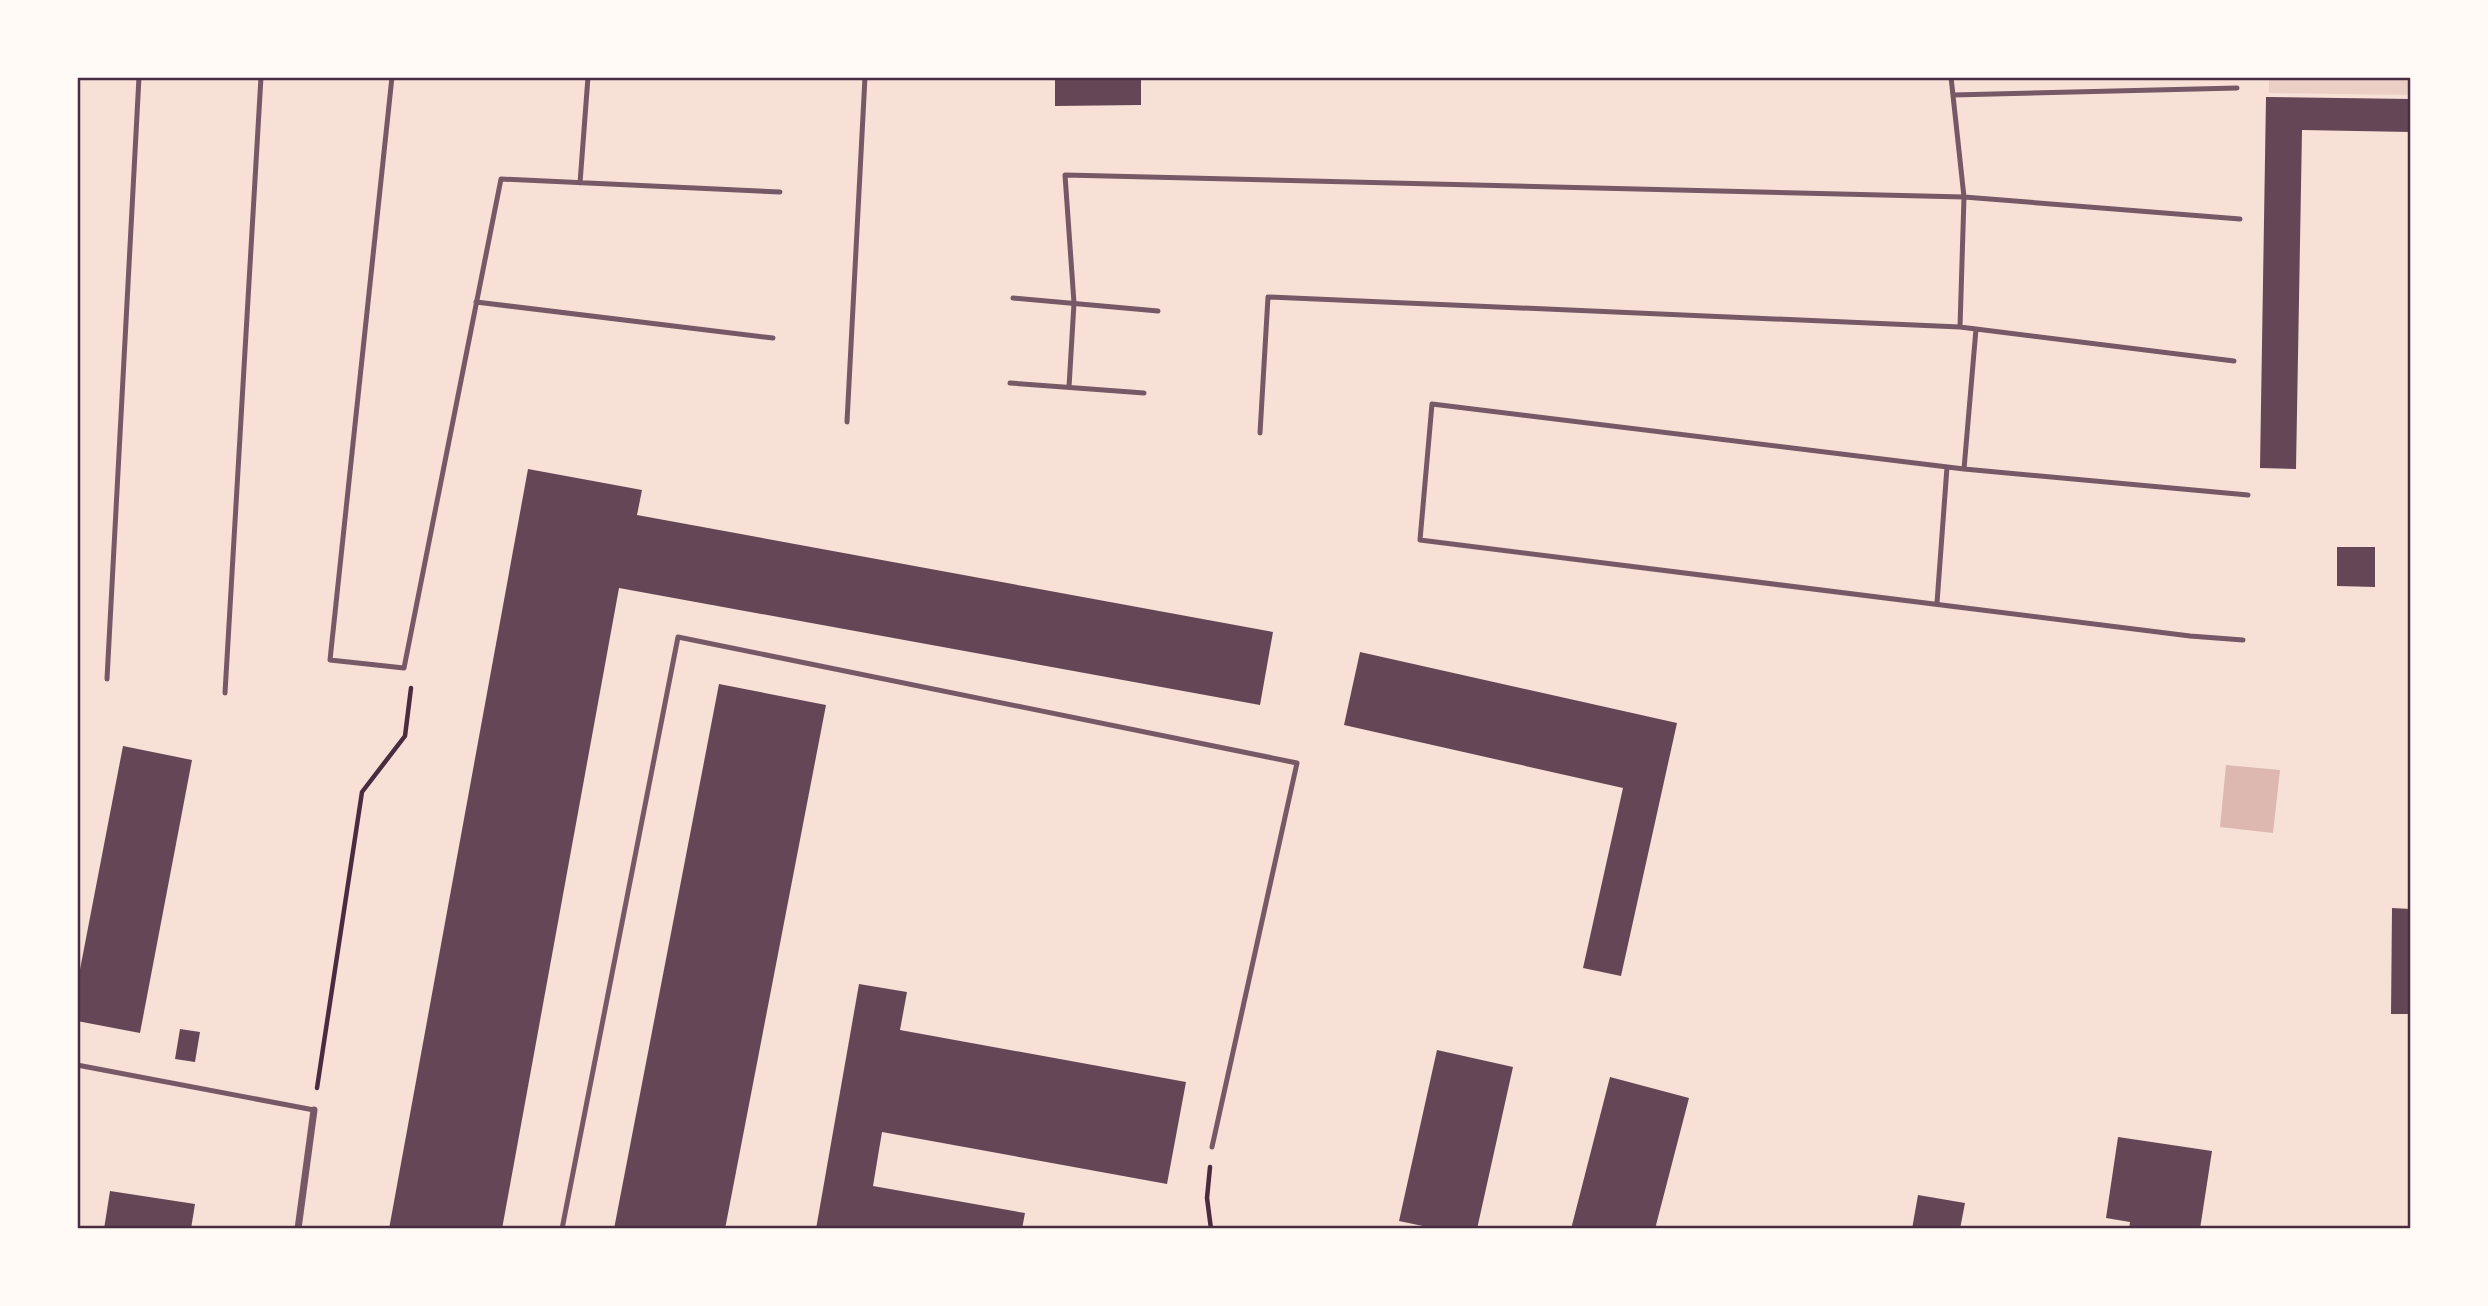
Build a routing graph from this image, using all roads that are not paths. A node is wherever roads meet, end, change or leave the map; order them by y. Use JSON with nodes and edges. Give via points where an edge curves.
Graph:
{"nodes":[{"id":1,"x":139,"y":77,"type":"edge"},
{"id":2,"x":261,"y":77,"type":"edge"},
{"id":3,"x":392,"y":77,"type":"edge"},
{"id":4,"x":588,"y":77,"type":"edge"},
{"id":5,"x":864,"y":77,"type":"edge"},
{"id":6,"x":1951,"y":77,"type":"edge"},
{"id":7,"x":2237,"y":88,"type":"dead end"},
{"id":8,"x":1953,"y":95,"type":"junction"},
{"id":9,"x":580,"y":183,"type":"junction"},
{"id":10,"x":780,"y":192,"type":"dead end"},
{"id":11,"x":1964,"y":197,"type":"junction"},
{"id":12,"x":2240,"y":219,"type":"dead end"},
{"id":13,"x":1013,"y":298,"type":"dead end"},
{"id":14,"x":477,"y":302,"type":"junction"},
{"id":15,"x":1074,"y":303,"type":"junction"},
{"id":16,"x":1158,"y":310,"type":"dead end"},
{"id":17,"x":1960,"y":327,"type":"junction"},
{"id":18,"x":1976,"y":329,"type":"junction"},
{"id":19,"x":773,"y":338,"type":"dead end"},
{"id":20,"x":2235,"y":361,"type":"dead end"},
{"id":21,"x":1010,"y":383,"type":"dead end"},
{"id":22,"x":1069,"y":387,"type":"junction"},
{"id":23,"x":1144,"y":393,"type":"dead end"},
{"id":24,"x":847,"y":422,"type":"dead end"},
{"id":25,"x":1259,"y":433,"type":"dead end"},
{"id":26,"x":1947,"y":467,"type":"junction"},
{"id":27,"x":1964,"y":469,"type":"junction"},
{"id":28,"x":2248,"y":495,"type":"dead end"},
{"id":29,"x":1937,"y":603,"type":"junction"},
{"id":30,"x":2243,"y":640,"type":"dead end"},
{"id":31,"x":107,"y":679,"type":"dead end"},
{"id":32,"x":225,"y":693,"type":"dead end"},
{"id":33,"x":77,"y":1065,"type":"edge"},
{"id":34,"x":314,"y":1110,"type":"joint"},
{"id":35,"x":1212,"y":1147,"type":"road end"},
{"id":36,"x":298,"y":1229,"type":"edge"},
{"id":37,"x":562,"y":1229,"type":"edge"}],
"edges":[{"from":1,"to":31,"type":"lane"},
{"from":2,"to":32,"type":"lane"},
{"from":3,"to":14,"type":"lane","via":[[330,660],[404,668]]},
{"from":4,"to":9,"type":"lane"},
{"from":5,"to":24,"type":"lane"},
{"from":6,"to":8,"type":"lane"},
{"from":7,"to":8,"type":"lane"},
{"from":8,"to":11,"type":"lane"},
{"from":9,"to":10,"type":"lane"},
{"from":9,"to":14,"type":"lane","via":[[501,179]]},
{"from":11,"to":12,"type":"lane"},
{"from":11,"to":15,"type":"lane","via":[[1065,175]]},
{"from":11,"to":17,"type":"lane"},
{"from":13,"to":15,"type":"lane"},
{"from":14,"to":19,"type":"lane"},
{"from":15,"to":16,"type":"lane"},
{"from":15,"to":22,"type":"lane"},
{"from":17,"to":18,"type":"lane"},
{"from":17,"to":25,"type":"lane","via":[[1268,297]]},
{"from":18,"to":20,"type":"lane"},
{"from":18,"to":27,"type":"lane"},
{"from":21,"to":22,"type":"lane"},
{"from":22,"to":23,"type":"lane"},
{"from":26,"to":27,"type":"lane"},
{"from":26,"to":29,"type":"lane"},
{"from":26,"to":29,"type":"lane","via":[[1432,404],[1420,540]]},
{"from":27,"to":28,"type":"lane"},
{"from":29,"to":30,"type":"lane"},
{"from":33,"to":34,"type":"lane"},
{"from":34,"to":36,"type":"street"},
{"from":35,"to":37,"type":"lane","via":[[1297,763],[678,637]]}]}
